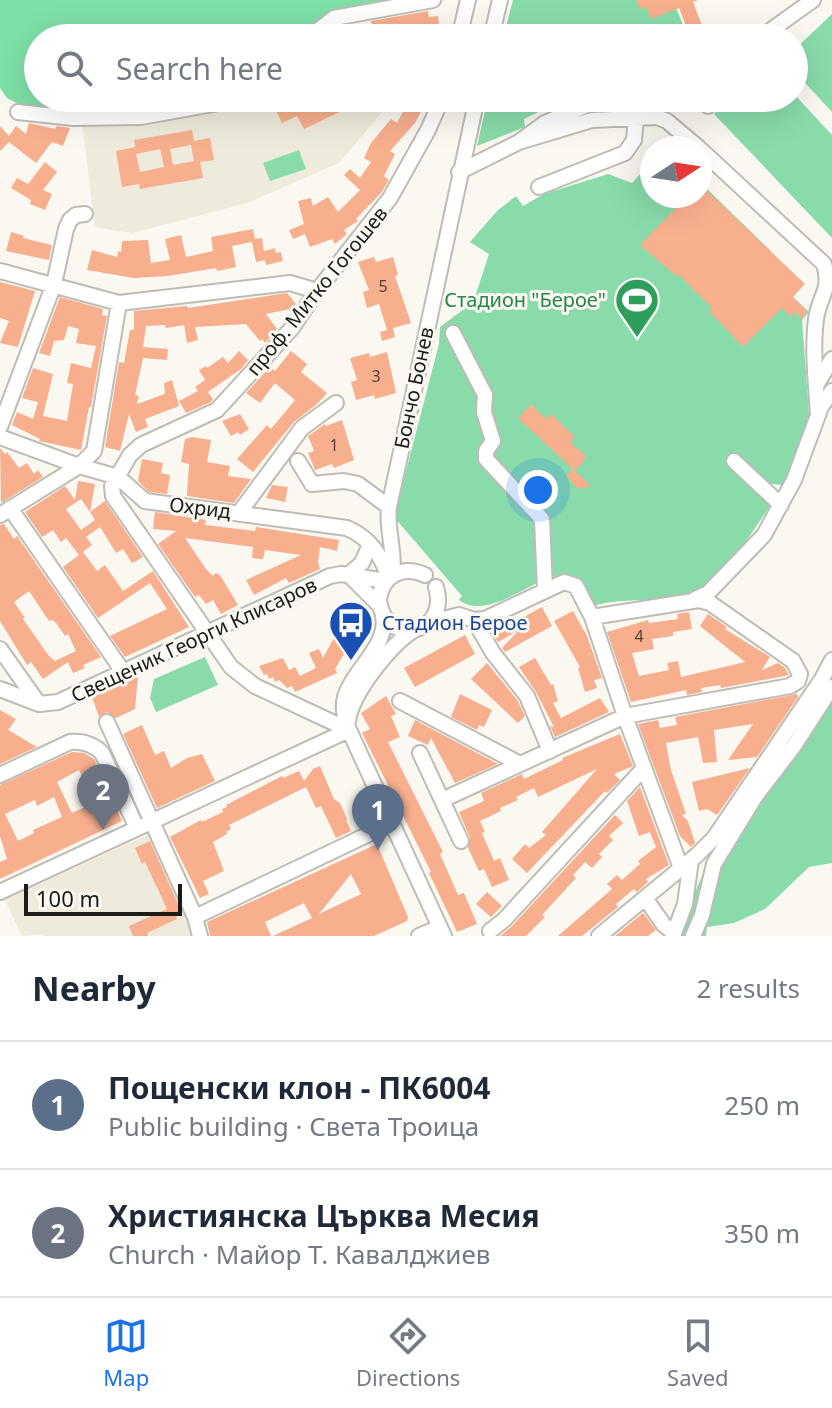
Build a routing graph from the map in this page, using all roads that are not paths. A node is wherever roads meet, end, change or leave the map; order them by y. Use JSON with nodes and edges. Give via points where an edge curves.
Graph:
{"nodes":[{"id":1,"x":433,"y":0,"type":"edge"},
{"id":2,"x":468,"y":0,"type":"edge"},
{"id":3,"x":500,"y":0,"type":"edge"},
{"id":4,"x":813,"y":0,"type":"edge"},
{"id":5,"x":326,"y":24,"type":"edge"},
{"id":6,"x":462,"y":24,"type":"edge"},
{"id":7,"x":494,"y":24,"type":"edge"},
{"id":8,"x":782,"y":24,"type":"edge"},
{"id":9,"x":18,"y":112,"type":"dead end"},
{"id":10,"x":169,"y":112,"type":"edge"},
{"id":11,"x":436,"y":112,"type":"edge"},
{"id":12,"x":474,"y":112,"type":"edge"},
{"id":13,"x":571,"y":112,"type":"edge"},
{"id":14,"x":636,"y":118,"type":"junction"},
{"id":15,"x":683,"y":136,"type":"edge"},
{"id":16,"x":519,"y":142,"type":"junction"},
{"id":17,"x":712,"y":161,"type":"edge"},
{"id":18,"x":459,"y":172,"type":"junction"},
{"id":19,"x":539,"y":187,"type":"dead end"},
{"id":20,"x":85,"y":214,"type":"dead end"},
{"id":21,"x":0,"y":271,"type":"edge"},
{"id":22,"x":54,"y":284,"type":"junction"},
{"id":23,"x":317,"y":291,"type":"junction"},
{"id":24,"x":119,"y":303,"type":"junction"},
{"id":25,"x":453,"y":333,"type":"dead end"},
{"id":26,"x":832,"y":359,"type":"edge"},
{"id":27,"x":816,"y":385,"type":"junction"},
{"id":28,"x":832,"y":391,"type":"edge"},
{"id":29,"x":336,"y":403,"type":"dead end"},
{"id":30,"x":818,"y":415,"type":"junction"},
{"id":31,"x":0,"y":427,"type":"edge"},
{"id":32,"x":0,"y":437,"type":"edge"},
{"id":33,"x":298,"y":461,"type":"dead end"},
{"id":34,"x":734,"y":461,"type":"dead end"},
{"id":35,"x":79,"y":466,"type":"junction"},
{"id":36,"x":118,"y":477,"type":"junction"},
{"id":37,"x":781,"y":505,"type":"junction"},
{"id":38,"x":389,"y":507,"type":"junction"},
{"id":39,"x":5,"y":512,"type":"edge"},
{"id":40,"x":239,"y":513,"type":"junction"},
{"id":41,"x":390,"y":530,"type":"junction"},
{"id":42,"x":366,"y":540,"type":"junction"},
{"id":43,"x":348,"y":575,"type":"junction"},
{"id":44,"x":425,"y":575,"type":"junction"},
{"id":45,"x":389,"y":578,"type":"junction"},
{"id":46,"x":436,"y":587,"type":"junction"},
{"id":47,"x":545,"y":590,"type":"junction"},
{"id":48,"x":695,"y":600,"type":"junction"},
{"id":49,"x":381,"y":610,"type":"junction"},
{"id":50,"x":592,"y":617,"type":"junction"},
{"id":51,"x":470,"y":618,"type":"junction"},
{"id":52,"x":429,"y":623,"type":"junction"},
{"id":53,"x":415,"y":630,"type":"junction"},
{"id":54,"x":208,"y":634,"type":"junction"},
{"id":55,"x":0,"y":649,"type":"edge"},
{"id":56,"x":832,"y":660,"type":"edge"},
{"id":57,"x":124,"y":673,"type":"junction"},
{"id":58,"x":832,"y":687,"type":"edge"},
{"id":59,"x":0,"y":689,"type":"edge"},
{"id":60,"x":400,"y":701,"type":"dead end"},
{"id":61,"x":39,"y":704,"type":"junction"},
{"id":62,"x":625,"y":716,"type":"junction"},
{"id":63,"x":107,"y":722,"type":"dead end"},
{"id":64,"x":349,"y":730,"type":"junction"},
{"id":65,"x":550,"y":751,"type":"junction"},
{"id":66,"x":420,"y":753,"type":"dead end"},
{"id":67,"x":520,"y":764,"type":"junction"},
{"id":68,"x":644,"y":768,"type":"junction"},
{"id":69,"x":0,"y":775,"type":"edge"},
{"id":70,"x":442,"y":800,"type":"junction"},
{"id":71,"x":152,"y":821,"type":"junction"},
{"id":72,"x":392,"y":823,"type":"junction"},
{"id":73,"x":137,"y":828,"type":"junction"},
{"id":74,"x":461,"y":841,"type":"dead end"},
{"id":75,"x":686,"y":864,"type":"junction"},
{"id":76,"x":0,"y":892,"type":"edge"},
{"id":77,"x":645,"y":898,"type":"junction"},
{"id":78,"x":195,"y":917,"type":"junction"},
{"id":79,"x":442,"y":931,"type":"edge"},
{"id":80,"x":490,"y":931,"type":"dead end"},
{"id":81,"x":673,"y":934,"type":"edge"},
{"id":82,"x":200,"y":936,"type":"edge"},
{"id":83,"x":419,"y":936,"type":"edge"},
{"id":84,"x":599,"y":936,"type":"edge"},
{"id":85,"x":693,"y":936,"type":"edge"}],
"edges":[{"from":1,"to":5,"type":"street","via":[[334,18]]},
{"from":2,"to":6,"type":"street"},
{"from":3,"to":7,"type":"street"},
{"from":4,"to":8,"type":"street"},
{"from":9,"to":10,"type":"street","via":[[73,118]]},
{"from":11,"to":23,"type":"street","name":"проф. Митко Гогошев","via":[[390,198]]},
{"from":12,"to":18,"type":"street","name":"Бончо Бонев"},
{"from":13,"to":16,"type":"street"},
{"from":14,"to":15,"type":"street","via":[[662,118]]},
{"from":14,"to":16,"type":"street","via":[[592,120]]},
{"from":14,"to":19,"type":"street","via":[[634,140],[625,153]]},
{"from":16,"to":18,"type":"street"},
{"from":17,"to":27,"type":"street","via":[[824,264],[828,275],[816,315]]},
{"from":18,"to":38,"type":"street","name":"Бончо Бонев"},
{"from":20,"to":22,"type":"street","via":[[70,220]]},
{"from":21,"to":22,"type":"street"},
{"from":22,"to":24,"type":"street"},
{"from":22,"to":31,"type":"street"},
{"from":23,"to":24,"type":"street","via":[[290,283]]},
{"from":23,"to":36,"type":"street","name":"проф. Митко Гогошев","via":[[292,328],[217,410],[141,445]]},
{"from":24,"to":35,"type":"street","via":[[98,440]]},
{"from":25,"to":47,"type":"street","via":[[485,395],[493,441],[486,459],[542,519]]},
{"from":26,"to":27,"type":"street"},
{"from":27,"to":30,"type":"street"},
{"from":28,"to":30,"type":"street"},
{"from":29,"to":40,"type":"street","via":[[302,428]]},
{"from":30,"to":37,"type":"street"},
{"from":32,"to":35,"type":"street","name":"Охрид"},
{"from":33,"to":38,"type":"street","via":[[312,484],[358,484]]},
{"from":34,"to":37,"type":"street"},
{"from":35,"to":36,"type":"street","name":"Охрид"},
{"from":35,"to":39,"type":"street"},
{"from":36,"to":40,"type":"street","name":"Охрид","via":[[145,501]]},
{"from":36,"to":54,"type":"street","via":[[113,496]]},
{"from":37,"to":48,"type":"street","via":[[753,549]]},
{"from":38,"to":41,"type":"street","name":"Бончо Бонев"},
{"from":39,"to":57,"type":"street"},
{"from":40,"to":42,"type":"street","name":"Охрид","via":[[347,528]]},
{"from":41,"to":42,"type":"street"},
{"from":41,"to":44,"type":"street"},
{"from":41,"to":45,"type":"street","name":"Бончо Бонев","via":[[394,551]]},
{"from":42,"to":43,"type":"street","via":[[362,563]]},
{"from":42,"to":45,"type":"street"},
{"from":43,"to":45,"type":"street","name":"Свещеник Георги Клисаров"},
{"from":43,"to":49,"type":"street"},
{"from":43,"to":54,"type":"street","name":"Свещеник Георги Клисаров","via":[[330,576]]},
{"from":44,"to":45,"type":"street","via":[[409,570]]},
{"from":44,"to":46,"type":"street"},
{"from":45,"to":49,"type":"street","via":[[380,592]]},
{"from":46,"to":51,"type":"street"},
{"from":46,"to":52,"type":"street","via":[[438,607]]},
{"from":47,"to":50,"type":"street","via":[[562,582],[574,584]]},
{"from":47,"to":51,"type":"street","via":[[488,618]]},
{"from":48,"to":50,"type":"street"},
{"from":48,"to":62,"type":"street","via":[[710,603],[793,661],[800,674],[794,684]]},
{"from":49,"to":53,"type":"street","via":[[397,628]]},
{"from":49,"to":64,"type":"street","via":[[382,634],[345,696]]},
{"from":50,"to":62,"type":"street"},
{"from":51,"to":52,"type":"street","via":[[450,616]]},
{"from":51,"to":65,"type":"street","via":[[527,696]]},
{"from":52,"to":53,"type":"street"},
{"from":53,"to":64,"type":"street","via":[[383,659],[353,704]]},
{"from":54,"to":57,"type":"street","name":"Свещеник Георги Клисаров"},
{"from":54,"to":64,"type":"street","via":[[245,680]]},
{"from":55,"to":61,"type":"street"},
{"from":56,"to":75,"type":"street","via":[[724,824]]},
{"from":57,"to":61,"type":"street","name":"Свещеник Георги Клисаров","via":[[69,699]]},
{"from":58,"to":85,"type":"street","via":[[714,864]]},
{"from":59,"to":61,"type":"street"},
{"from":60,"to":67,"type":"street"},
{"from":62,"to":65,"type":"street"},
{"from":62,"to":68,"type":"street"},
{"from":63,"to":71,"type":"street"},
{"from":64,"to":71,"type":"street"},
{"from":64,"to":72,"type":"street"},
{"from":65,"to":67,"type":"street"},
{"from":66,"to":70,"type":"street"},
{"from":67,"to":70,"type":"street"},
{"from":68,"to":75,"type":"street"},
{"from":68,"to":80,"type":"street"},
{"from":69,"to":73,"type":"street","via":[[78,741],[98,749]]},
{"from":70,"to":74,"type":"street"},
{"from":71,"to":73,"type":"street"},
{"from":71,"to":78,"type":"street"},
{"from":72,"to":78,"type":"street"},
{"from":72,"to":79,"type":"street"},
{"from":73,"to":76,"type":"street"},
{"from":75,"to":77,"type":"street"},
{"from":75,"to":81,"type":"street","via":[[685,904]]},
{"from":77,"to":81,"type":"street"},
{"from":77,"to":84,"type":"street"},
{"from":78,"to":82,"type":"street"},
{"from":79,"to":83,"type":"street"}]}
